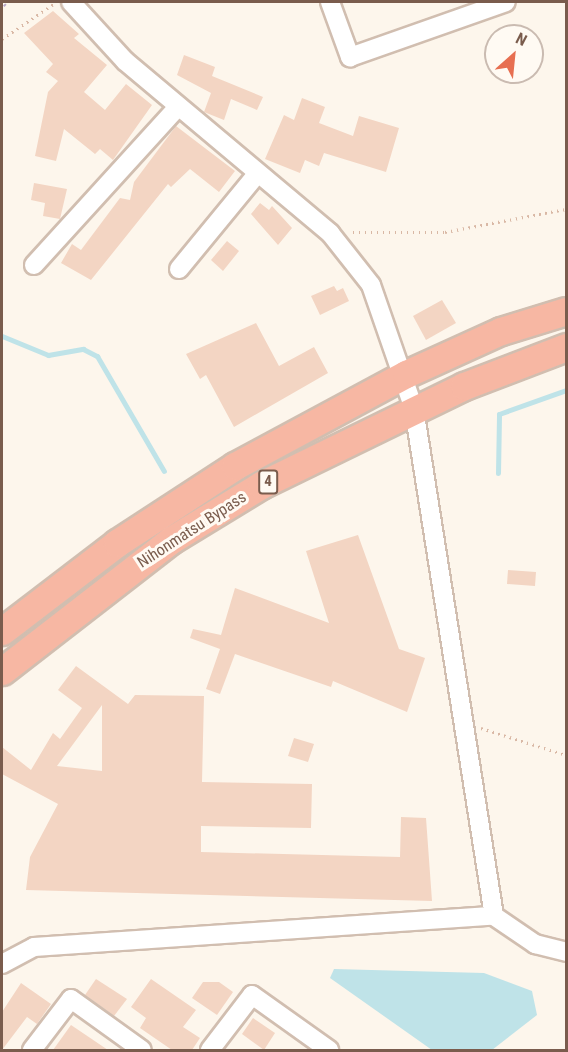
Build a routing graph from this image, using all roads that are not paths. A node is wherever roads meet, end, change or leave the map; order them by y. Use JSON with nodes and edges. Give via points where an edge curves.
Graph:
{"nodes":[{"id":1,"x":71,"y":2,"type":"edge"},
{"id":2,"x":330,"y":2,"type":"edge"},
{"id":3,"x":506,"y":2,"type":"edge"},
{"id":4,"x":177,"y":108,"type":"junction"},
{"id":5,"x":257,"y":174,"type":"junction"},
{"id":6,"x":34,"y":266,"type":"dead end"},
{"id":7,"x":179,"y":269,"type":"dead end"},
{"id":8,"x":567,"y":302,"type":"edge"},
{"id":9,"x":567,"y":311,"type":"edge"},
{"id":10,"x":501,"y":331,"type":"junction"},
{"id":11,"x":567,"y":347,"type":"edge"},
{"id":12,"x":406,"y":374,"type":"junction"},
{"id":13,"x":414,"y":409,"type":"junction"},
{"id":14,"x":2,"y":631,"type":"edge"},
{"id":15,"x":2,"y":671,"type":"edge"},
{"id":16,"x":494,"y":916,"type":"junction"},
{"id":17,"x":567,"y":952,"type":"edge"},
{"id":18,"x":2,"y":964,"type":"edge"},
{"id":19,"x":32,"y":1050,"type":"edge"},
{"id":20,"x":142,"y":1050,"type":"edge"},
{"id":21,"x":210,"y":1050,"type":"edge"},
{"id":22,"x":329,"y":1050,"type":"edge"}],
"edges":[{"from":1,"to":4,"type":"street","via":[[124,61]]},
{"from":2,"to":3,"type":"street","via":[[350,57]]},
{"from":4,"to":5,"type":"street"},
{"from":4,"to":6,"type":"street"},
{"from":5,"to":7,"type":"street"},
{"from":5,"to":12,"type":"street","via":[[330,233],[371,285]]},
{"from":8,"to":10,"type":"highway"},
{"from":9,"to":10,"type":"highway","name":"Nihonmatsu Bypass","number":"4"},
{"from":10,"to":12,"type":"highway","name":"Nihonmatsu Bypass","number":"4"},
{"from":11,"to":13,"type":"highway","name":"Nihonmatsu Bypass","number":"4"},
{"from":12,"to":13,"type":"street"},
{"from":12,"to":14,"type":"highway","name":"Nihonmatsu Bypass","number":"4","via":[[235,466],[117,543]]},
{"from":13,"to":15,"type":"highway","name":"Nihonmatsu Bypass","number":"4","via":[[261,485],[171,540]]},
{"from":13,"to":16,"type":"street"},
{"from":16,"to":17,"type":"street","via":[[536,944]]},
{"from":16,"to":18,"type":"street","via":[[34,947]]},
{"from":19,"to":20,"type":"street","via":[[71,999]]},
{"from":21,"to":22,"type":"street","via":[[252,995]]}]}
